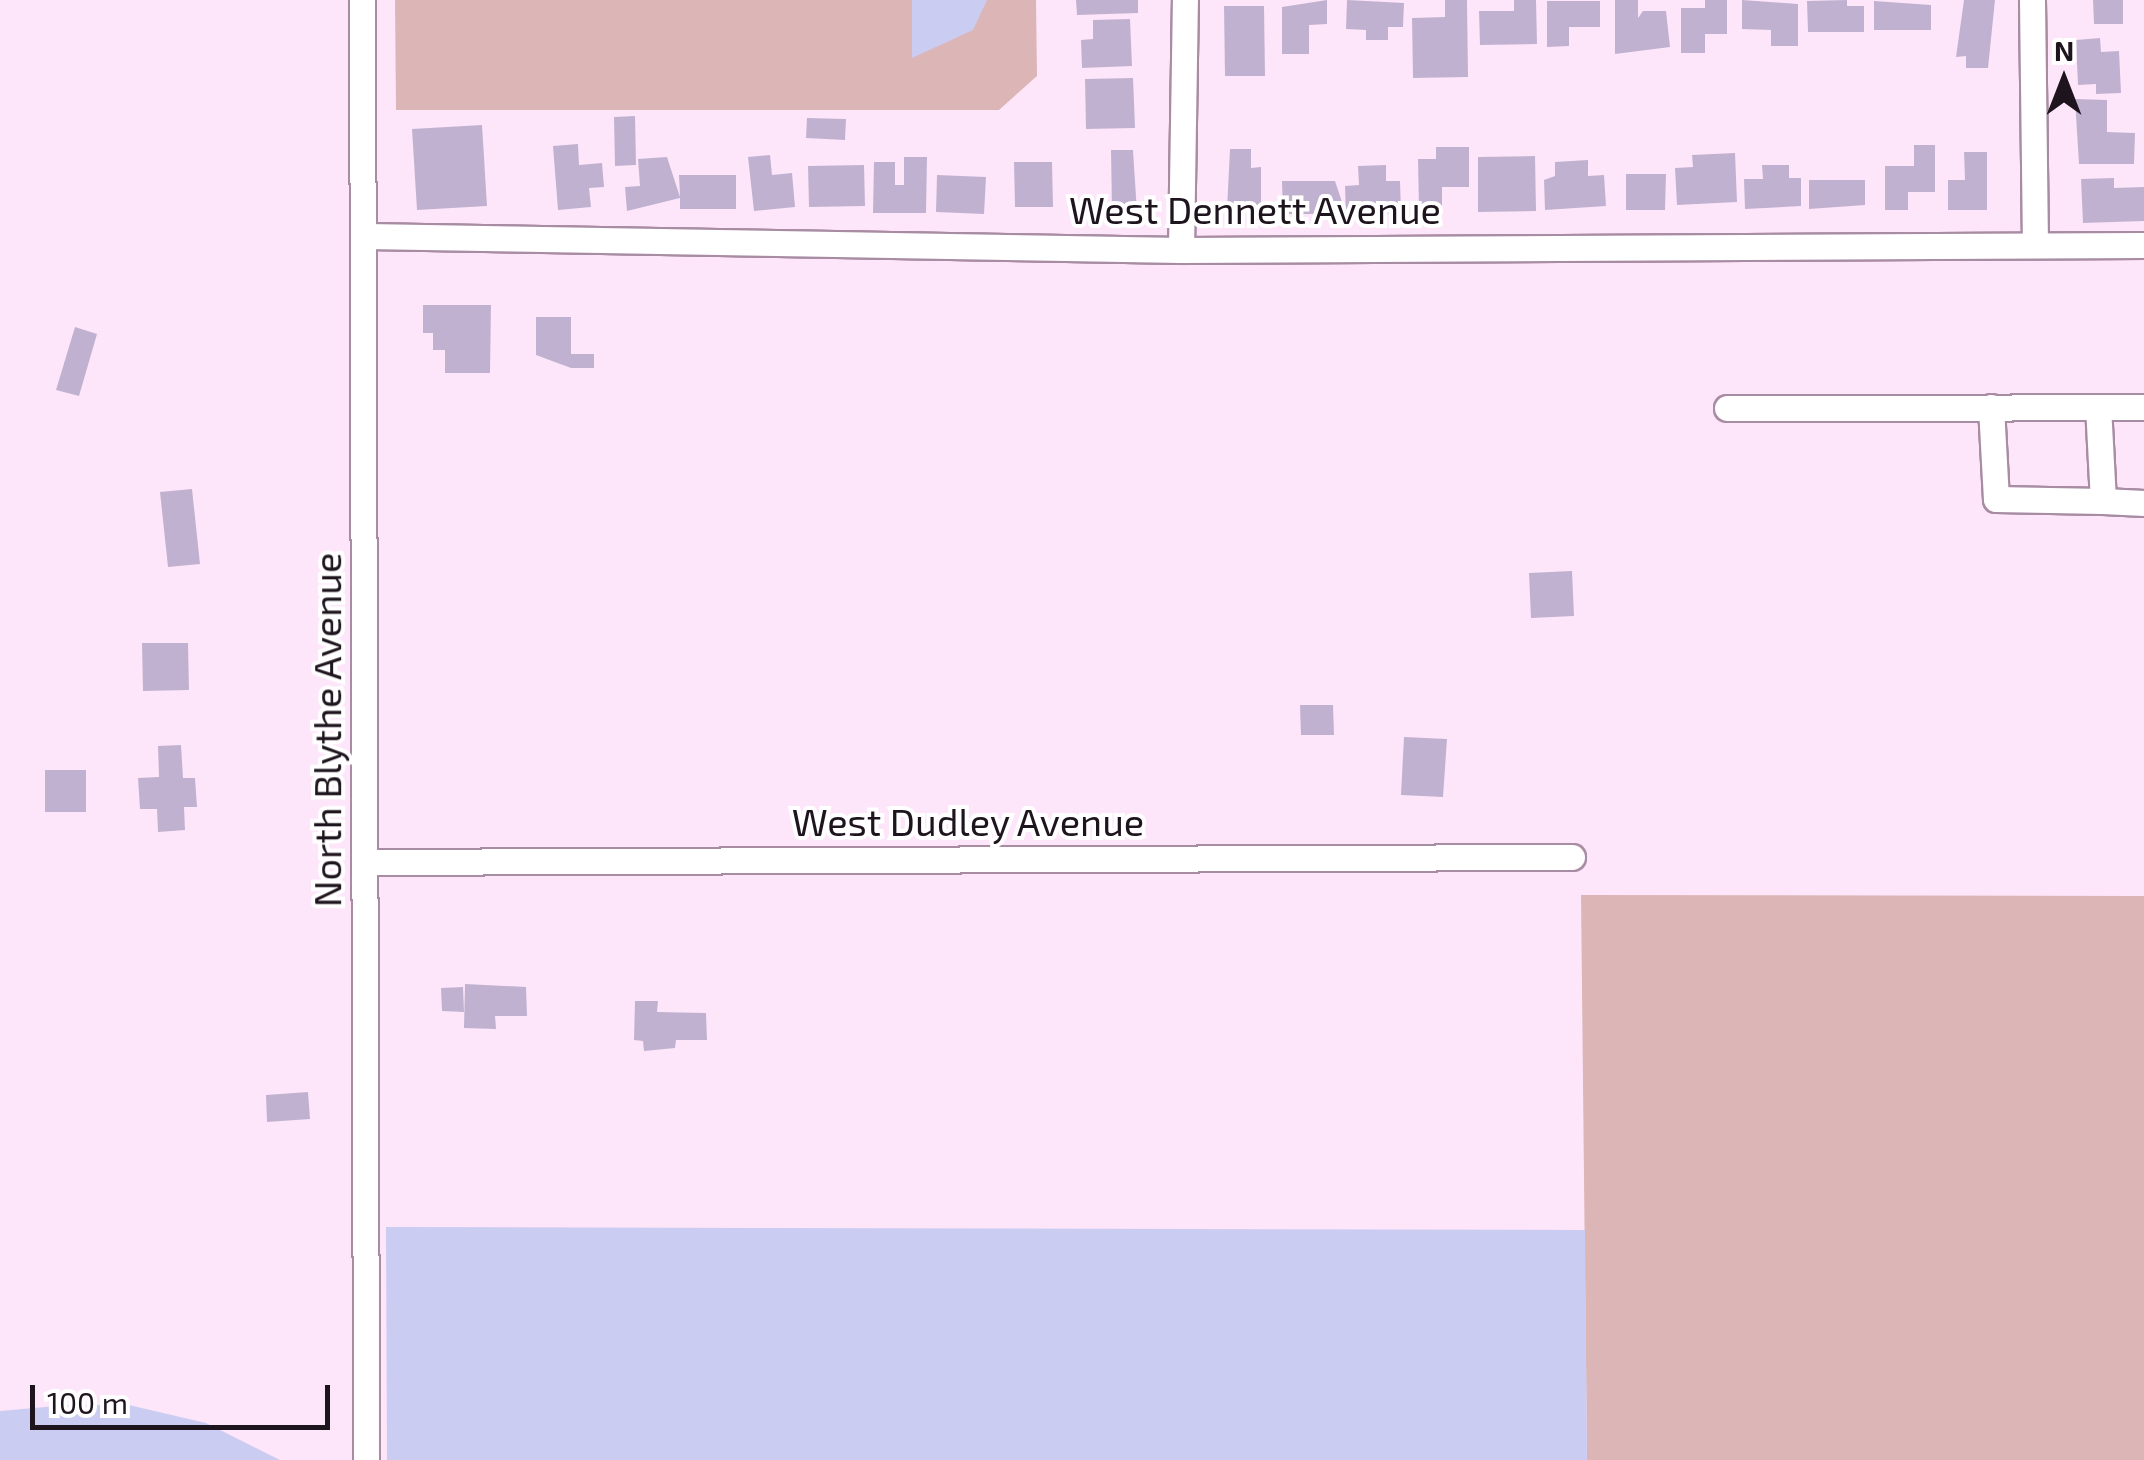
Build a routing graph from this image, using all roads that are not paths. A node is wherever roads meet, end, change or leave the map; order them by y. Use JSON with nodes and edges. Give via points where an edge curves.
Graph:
{"nodes":[{"id":1,"x":362,"y":0,"type":"edge"},
{"id":2,"x":1184,"y":0,"type":"edge"},
{"id":3,"x":2032,"y":0,"type":"edge"},
{"id":4,"x":366,"y":236,"type":"junction"},
{"id":5,"x":2035,"y":244,"type":"junction"},
{"id":6,"x":2144,"y":244,"type":"edge"},
{"id":7,"x":1181,"y":250,"type":"junction"},
{"id":8,"x":1991,"y":407,"type":"junction"},
{"id":9,"x":2098,"y":407,"type":"junction"},
{"id":10,"x":2144,"y":407,"type":"edge"},
{"id":11,"x":1727,"y":408,"type":"dead end"},
{"id":12,"x":2102,"y":501,"type":"junction"},
{"id":13,"x":2144,"y":503,"type":"edge"},
{"id":14,"x":1572,"y":858,"type":"dead end"},
{"id":15,"x":364,"y":862,"type":"junction"},
{"id":16,"x":366,"y":1460,"type":"edge"}],
"edges":[{"from":1,"to":4,"type":"street","name":"North Blythe Avenue"},
{"from":2,"to":7,"type":"street"},
{"from":3,"to":5,"type":"street"},
{"from":4,"to":7,"type":"street","name":"West Dennett Avenue"},
{"from":4,"to":15,"type":"street","name":"North Blythe Avenue"},
{"from":5,"to":6,"type":"street","name":"West Dennett Avenue"},
{"from":5,"to":7,"type":"street","name":"West Dennett Avenue"},
{"from":8,"to":9,"type":"street"},
{"from":8,"to":11,"type":"street"},
{"from":8,"to":12,"type":"street","via":[[1996,499]]},
{"from":9,"to":10,"type":"street"},
{"from":9,"to":12,"type":"street"},
{"from":12,"to":13,"type":"street"},
{"from":14,"to":15,"type":"street","name":"West Dudley Avenue"},
{"from":15,"to":16,"type":"street","name":"North Blythe Avenue"}]}
